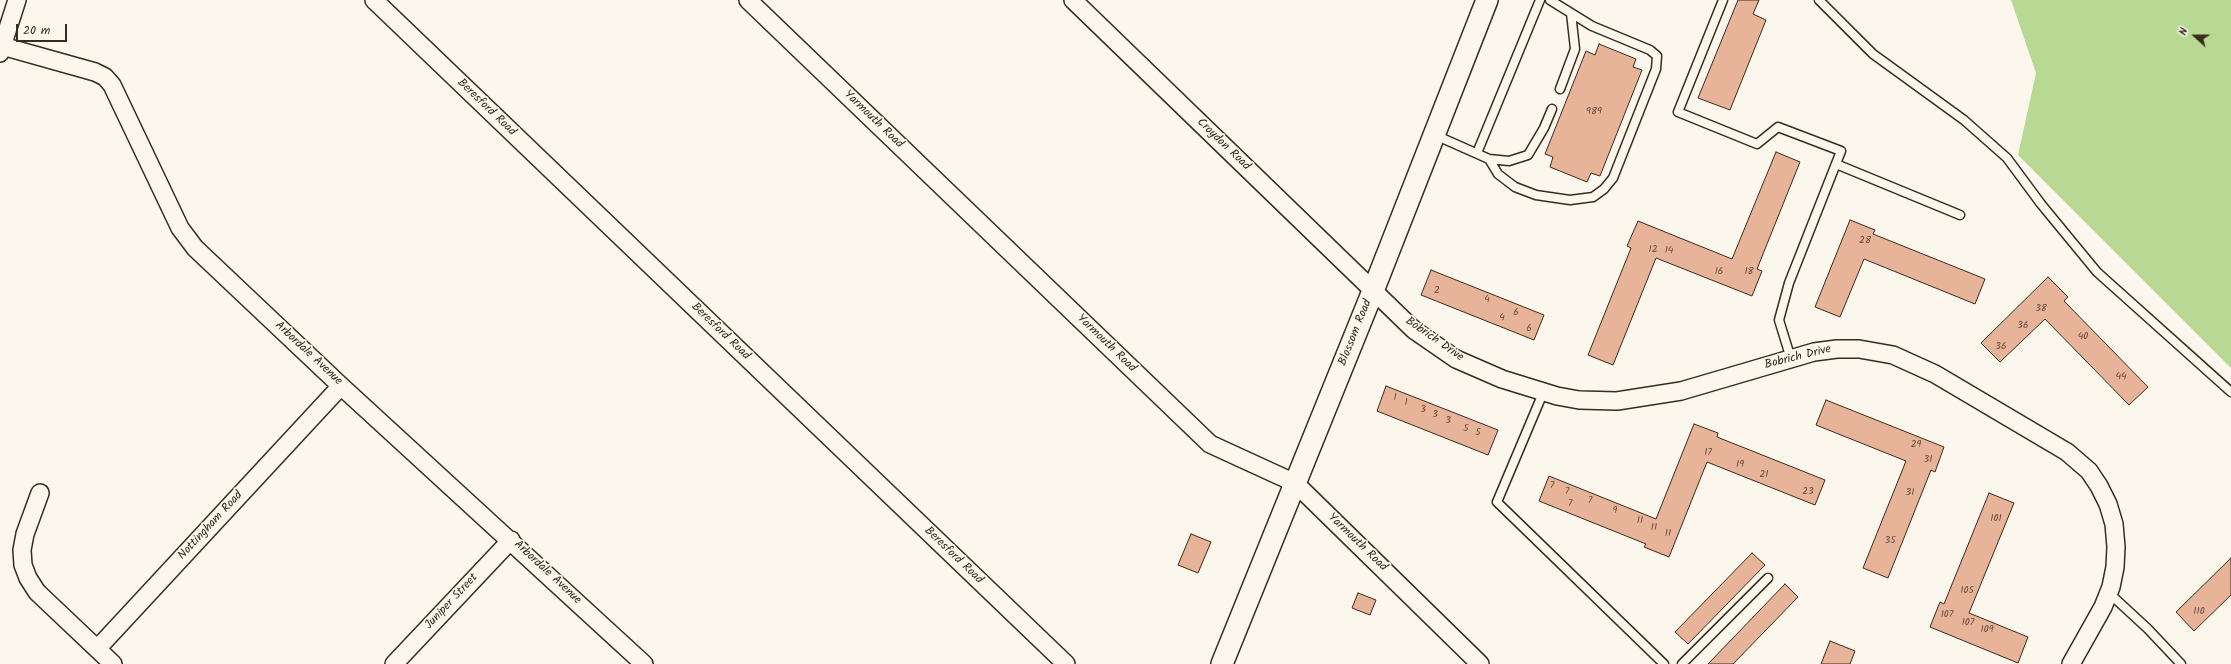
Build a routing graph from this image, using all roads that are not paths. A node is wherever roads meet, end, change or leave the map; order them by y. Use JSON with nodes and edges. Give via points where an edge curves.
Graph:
{"nodes":[{"id":1,"x":16,"y":0,"type":"edge"},
{"id":2,"x":374,"y":0,"type":"edge"},
{"id":3,"x":748,"y":0,"type":"edge"},
{"id":4,"x":1073,"y":0,"type":"edge"},
{"id":5,"x":1487,"y":0,"type":"edge"},
{"id":6,"x":1540,"y":0,"type":"edge"},
{"id":7,"x":1550,"y":0,"type":"edge"},
{"id":8,"x":1723,"y":0,"type":"edge"},
{"id":9,"x":1819,"y":0,"type":"edge"},
{"id":10,"x":1571,"y":13,"type":"junction"},
{"id":11,"x":1,"y":49,"type":"edge"},
{"id":12,"x":1560,"y":90,"type":"dead end"},
{"id":13,"x":1552,"y":109,"type":"dead end"},
{"id":14,"x":1434,"y":134,"type":"junction"},
{"id":15,"x":1476,"y":153,"type":"junction"},
{"id":16,"x":1489,"y":159,"type":"junction"},
{"id":17,"x":1836,"y":164,"type":"junction"},
{"id":18,"x":1960,"y":215,"type":"dead end"},
{"id":19,"x":1373,"y":291,"type":"junction"},
{"id":20,"x":1791,"y":359,"type":"junction"},
{"id":21,"x":341,"y":386,"type":"junction"},
{"id":22,"x":2231,"y":392,"type":"edge"},
{"id":23,"x":1543,"y":393,"type":"junction"},
{"id":24,"x":1296,"y":483,"type":"junction"},
{"id":25,"x":40,"y":493,"type":"dead end"},
{"id":26,"x":511,"y":540,"type":"junction"},
{"id":27,"x":1768,"y":578,"type":"dead end"},
{"id":28,"x":2108,"y":593,"type":"junction"},
{"id":29,"x":97,"y":649,"type":"junction"},
{"id":30,"x":113,"y":664,"type":"edge"},
{"id":31,"x":394,"y":664,"type":"edge"},
{"id":32,"x":644,"y":664,"type":"edge"},
{"id":33,"x":1066,"y":664,"type":"edge"},
{"id":34,"x":1222,"y":664,"type":"edge"},
{"id":35,"x":1480,"y":664,"type":"edge"},
{"id":36,"x":1664,"y":664,"type":"edge"},
{"id":37,"x":1682,"y":664,"type":"edge"},
{"id":38,"x":2071,"y":664,"type":"edge"},
{"id":39,"x":2181,"y":664,"type":"edge"}],
"edges":[{"from":1,"to":11,"type":"street"},
{"from":2,"to":33,"type":"street","name":"Beresford Road"},
{"from":3,"to":24,"type":"street","name":"Yarmouth Road","via":[[1210,444]]},
{"from":4,"to":19,"type":"street","name":"Croydon Road"},
{"from":5,"to":14,"type":"street","name":"Blossom Road"},
{"from":6,"to":15,"type":"lane"},
{"from":7,"to":10,"type":"lane"},
{"from":8,"to":17,"type":"lane","via":[[1678,112],[1757,144],[1778,127],[1841,151]]},
{"from":9,"to":22,"type":"lane","via":[[1873,54],[1964,120],[2007,158],[2097,272]]},
{"from":10,"to":12,"type":"lane","via":[[1575,49]]},
{"from":10,"to":16,"type":"lane","via":[[1592,26],[1650,50],[1657,56],[1656,69],[1613,178],[1593,197],[1570,200],[1536,195],[1515,187],[1498,174]]},
{"from":11,"to":21,"type":"street","name":"Arbordale Avenue","via":[[95,72],[105,77],[112,85],[187,239]]},
{"from":13,"to":16,"type":"lane","via":[[1528,155],[1509,161]]},
{"from":14,"to":15,"type":"lane"},
{"from":14,"to":19,"type":"street","name":"Blossom Road"},
{"from":15,"to":16,"type":"lane"},
{"from":17,"to":18,"type":"lane"},
{"from":17,"to":20,"type":"lane","via":[[1789,284],[1779,320]]},
{"from":19,"to":23,"type":"street","name":"Bobrich Drive","via":[[1414,330],[1456,358],[1502,379]]},
{"from":19,"to":24,"type":"street","name":"Blossom Road"},
{"from":20,"to":23,"type":"street","name":"Bobrich Drive","via":[[1660,396],[1599,402]]},
{"from":20,"to":28,"type":"street","name":"Bobrich Drive","via":[[1836,348],[1859,349],[1893,356],[1935,374],[2067,452],[2089,471],[2108,504],[2114,524],[2115,567]]},
{"from":21,"to":26,"type":"street","name":"Arbordale Avenue"},
{"from":21,"to":29,"type":"street","name":"Nottingham Road"},
{"from":23,"to":36,"type":"lane","via":[[1497,502]]},
{"from":24,"to":34,"type":"street","name":"Blossom Road"},
{"from":24,"to":35,"type":"street","name":"Yarmouth Road"},
{"from":25,"to":29,"type":"street","via":[[25,534],[23,565],[37,592]]},
{"from":26,"to":31,"type":"street","name":"Juniper Street"},
{"from":26,"to":32,"type":"street","name":"Arbordale Avenue"},
{"from":27,"to":37,"type":"lane"},
{"from":28,"to":38,"type":"street","name":"Bobrich Drive","via":[[2088,637]]},
{"from":28,"to":39,"type":"lane","via":[[2148,629]]},
{"from":29,"to":30,"type":"street"}]}
